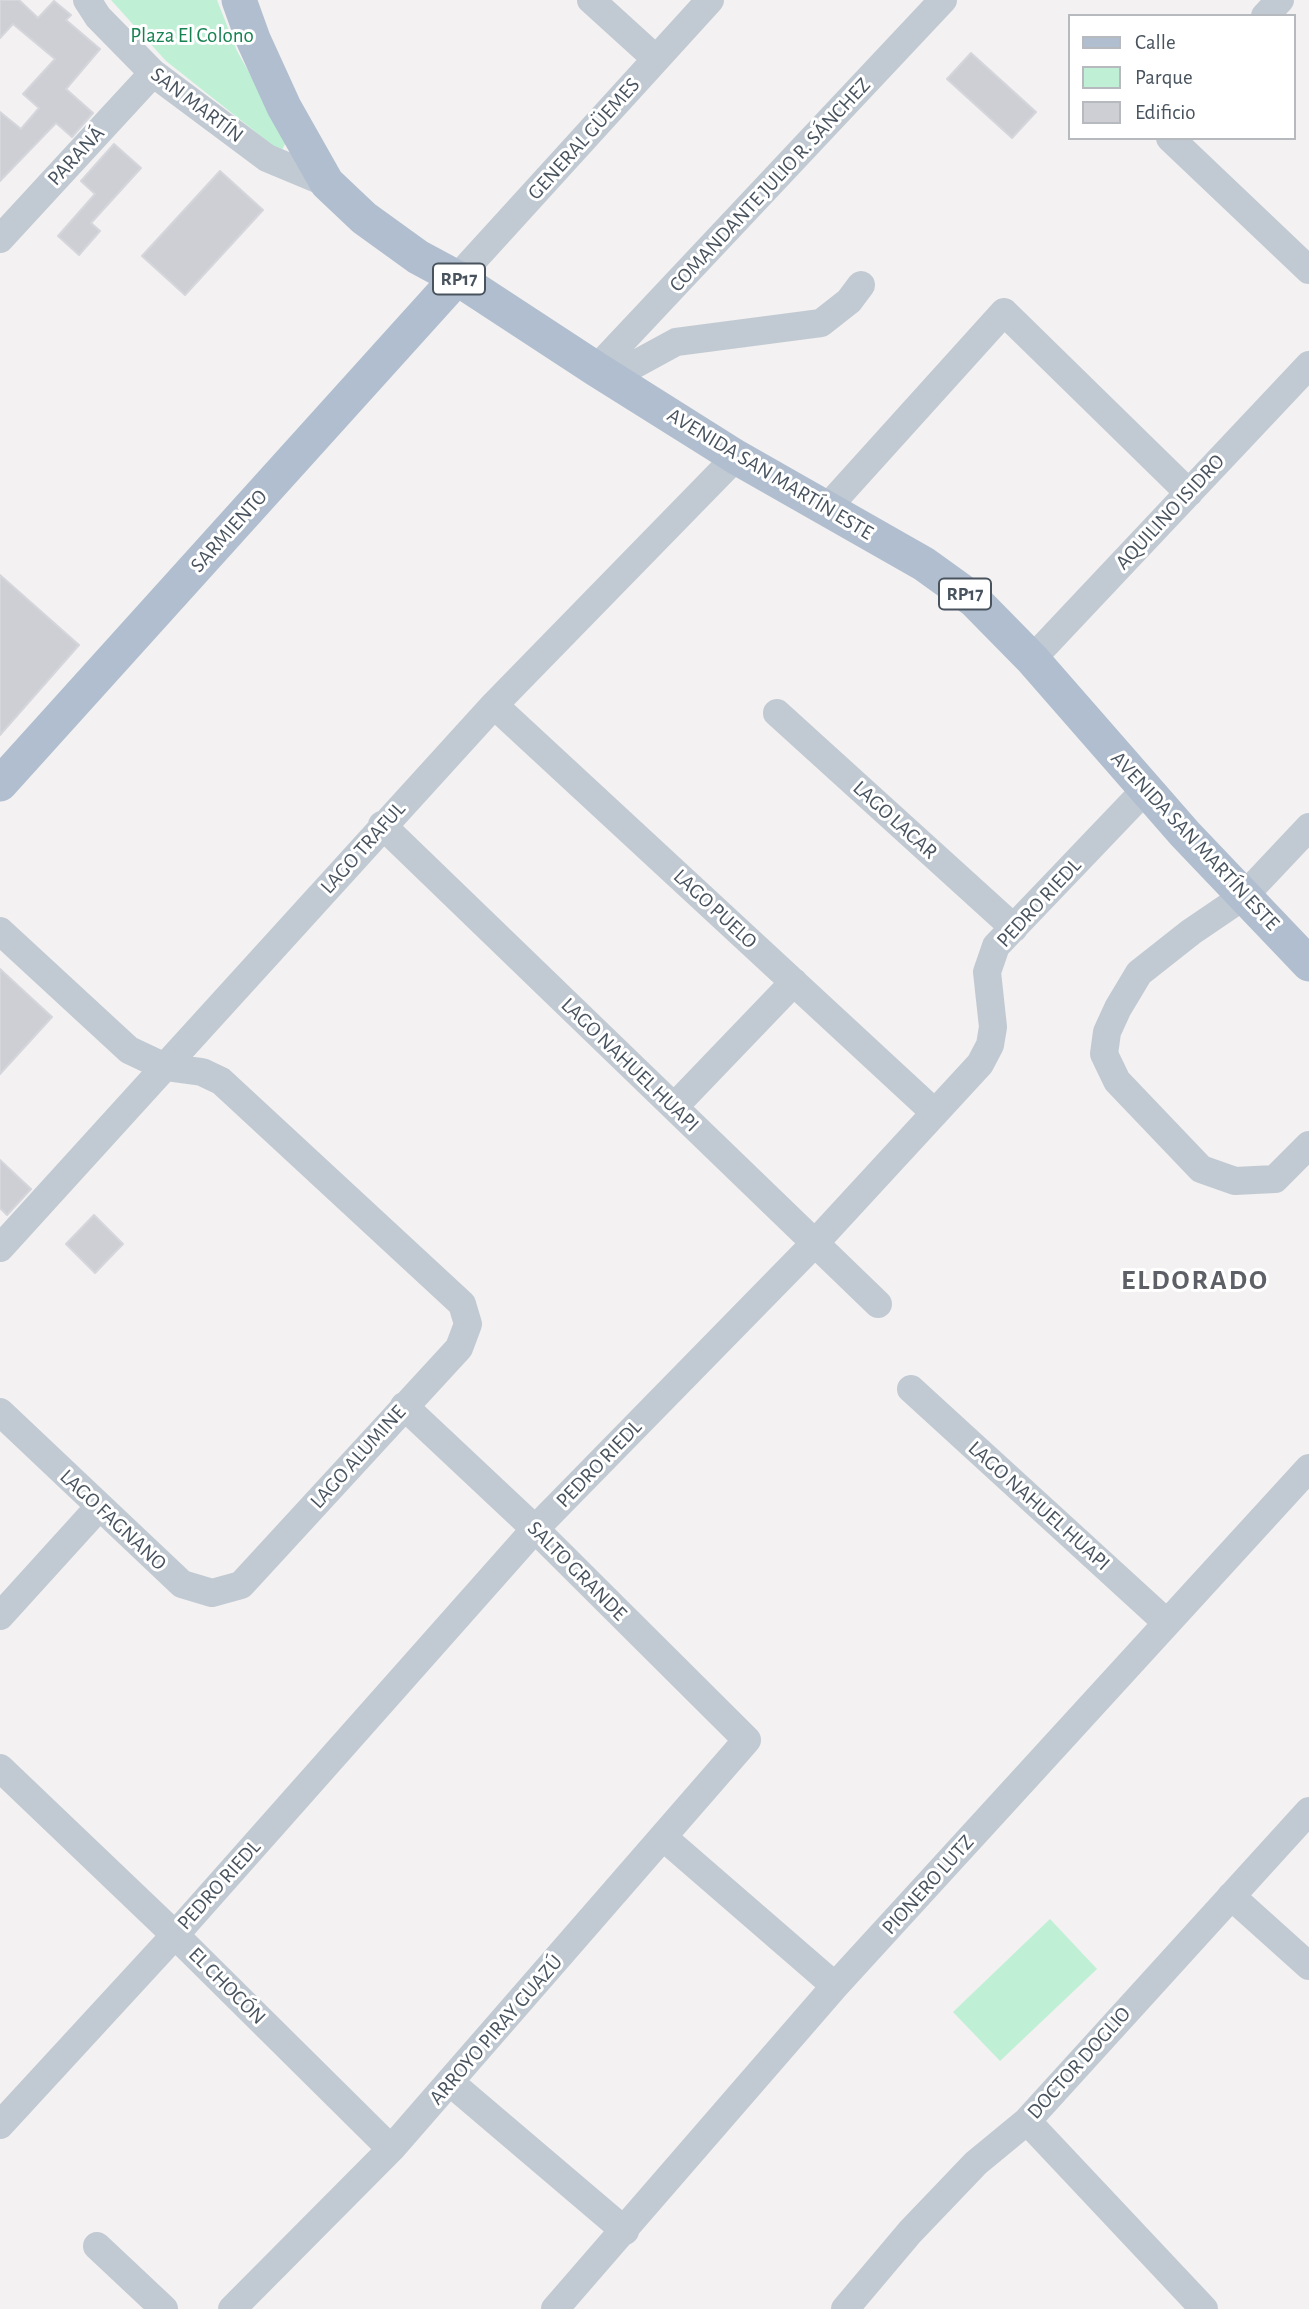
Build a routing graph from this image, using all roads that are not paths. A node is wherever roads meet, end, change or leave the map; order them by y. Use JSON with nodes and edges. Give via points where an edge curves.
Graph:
{"nodes":[{"id":1,"x":87,"y":0,"type":"edge"},
{"id":2,"x":239,"y":0,"type":"edge"},
{"id":3,"x":591,"y":0,"type":"edge"},
{"id":4,"x":710,"y":0,"type":"edge"},
{"id":5,"x":943,"y":0,"type":"edge"},
{"id":6,"x":1280,"y":0,"type":"edge"},
{"id":7,"x":1267,"y":14,"type":"edge"},
{"id":8,"x":656,"y":59,"type":"junction"},
{"id":9,"x":153,"y":74,"type":"junction"},
{"id":10,"x":1172,"y":140,"type":"edge"},
{"id":11,"x":327,"y":183,"type":"junction"},
{"id":12,"x":0,"y":239,"type":"edge"},
{"id":13,"x":1309,"y":270,"type":"edge"},
{"id":14,"x":457,"y":278,"type":"junction"},
{"id":15,"x":862,"y":285,"type":"dead end"},
{"id":16,"x":1309,"y":365,"type":"edge"},
{"id":17,"x":603,"y":374,"type":"junction"},
{"id":18,"x":736,"y":457,"type":"junction"},
{"id":19,"x":1189,"y":493,"type":"junction"},
{"id":20,"x":826,"y":509,"type":"junction"},
{"id":21,"x":1032,"y":660,"type":"junction"},
{"id":22,"x":494,"y":705,"type":"junction"},
{"id":23,"x":777,"y":713,"type":"dead end"},
{"id":24,"x":0,"y":784,"type":"edge"},
{"id":25,"x":1146,"y":789,"type":"junction"},
{"id":26,"x":383,"y":825,"type":"junction"},
{"id":27,"x":1309,"y":827,"type":"edge"},
{"id":28,"x":1244,"y":896,"type":"junction"},
{"id":29,"x":1014,"y":928,"type":"junction"},
{"id":30,"x":0,"y":931,"type":"edge"},
{"id":31,"x":1309,"y":964,"type":"edge"},
{"id":32,"x":793,"y":982,"type":"junction"},
{"id":33,"x":165,"y":1067,"type":"junction"},
{"id":34,"x":674,"y":1107,"type":"junction"},
{"id":35,"x":935,"y":1113,"type":"junction"},
{"id":36,"x":1309,"y":1145,"type":"edge"},
{"id":37,"x":815,"y":1242,"type":"junction"},
{"id":38,"x":0,"y":1248,"type":"edge"},
{"id":39,"x":878,"y":1304,"type":"dead end"},
{"id":40,"x":911,"y":1389,"type":"dead end"},
{"id":41,"x":404,"y":1406,"type":"junction"},
{"id":42,"x":0,"y":1412,"type":"edge"},
{"id":43,"x":1309,"y":1468,"type":"edge"},
{"id":44,"x":99,"y":1507,"type":"junction"},
{"id":45,"x":535,"y":1529,"type":"junction"},
{"id":46,"x":241,"y":1585,"type":"joint"},
{"id":47,"x":0,"y":1616,"type":"edge"},
{"id":48,"x":1167,"y":1623,"type":"junction"},
{"id":49,"x":747,"y":1740,"type":"joint"},
{"id":50,"x":0,"y":1768,"type":"edge"},
{"id":51,"x":1309,"y":1811,"type":"edge"},
{"id":52,"x":663,"y":1837,"type":"junction"},
{"id":53,"x":1231,"y":1896,"type":"junction"},
{"id":54,"x":175,"y":1934,"type":"junction"},
{"id":55,"x":1309,"y":1966,"type":"edge"},
{"id":56,"x":835,"y":1986,"type":"junction"},
{"id":57,"x":451,"y":2083,"type":"junction"},
{"id":58,"x":1027,"y":2120,"type":"junction"},
{"id":59,"x":0,"y":2125,"type":"edge"},
{"id":60,"x":391,"y":2149,"type":"junction"},
{"id":61,"x":625,"y":2231,"type":"junction"},
{"id":62,"x":97,"y":2246,"type":"dead end"},
{"id":63,"x":164,"y":2309,"type":"edge"},
{"id":64,"x":232,"y":2309,"type":"edge"},
{"id":65,"x":555,"y":2309,"type":"edge"},
{"id":66,"x":845,"y":2309,"type":"edge"},
{"id":67,"x":1204,"y":2309,"type":"edge"}],
"edges":[{"from":1,"to":9,"type":"street","name":"SAN MARTÍN"},
{"from":2,"to":11,"type":"main road","name":"AVENIDA SAN MARTÍN ESTE","number":"RP17","via":[[284,107]]},
{"from":3,"to":8,"type":"street"},
{"from":4,"to":8,"type":"street","name":"GENERAL GÜEMES"},
{"from":5,"to":17,"type":"street","name":"COMANDANTE JULIO R. SÁNCHEZ"},
{"from":6,"to":7,"type":"street"},
{"from":8,"to":14,"type":"street","name":"GENERAL GÜEMES"},
{"from":9,"to":11,"type":"street","name":"SAN MARTÍN","via":[[267,158]]},
{"from":9,"to":12,"type":"street","name":"PARANÁ"},
{"from":10,"to":13,"type":"street"},
{"from":11,"to":14,"type":"main road","name":"AVENIDA SAN MARTÍN ESTE","number":"RP17","via":[[363,218]]},
{"from":14,"to":17,"type":"main road","name":"AVENIDA SAN MARTÍN ESTE","number":"RP17"},
{"from":14,"to":24,"type":"main road","name":"SARMIENTO"},
{"from":15,"to":17,"type":"street","via":[[821,323],[676,342]]},
{"from":16,"to":19,"type":"street","name":"AQUILINO ISIDRO"},
{"from":17,"to":18,"type":"main road","name":"AVENIDA SAN MARTÍN ESTE","number":"RP17"},
{"from":18,"to":20,"type":"main road","name":"AVENIDA SAN MARTÍN ESTE","number":"RP17"},
{"from":18,"to":22,"type":"street","name":"LAGO TRAFUL"},
{"from":19,"to":20,"type":"street","via":[[1004,312]]},
{"from":19,"to":21,"type":"street","name":"AQUILINO ISIDRO"},
{"from":20,"to":21,"type":"main road","name":"AVENIDA SAN MARTÍN ESTE","number":"RP17","via":[[924,564],[974,600]]},
{"from":21,"to":25,"type":"main road","name":"AVENIDA SAN MARTÍN ESTE","number":"RP17"},
{"from":22,"to":26,"type":"street","name":"LAGO TRAFUL"},
{"from":22,"to":32,"type":"street","name":"LAGO PUELO"},
{"from":23,"to":29,"type":"street","name":"LAGO LACAR"},
{"from":25,"to":28,"type":"main road","name":"AVENIDA SAN MARTÍN ESTE","number":"RP17"},
{"from":25,"to":29,"type":"street","name":"PEDRO RIEDL"},
{"from":26,"to":33,"type":"street","name":"LAGO TRAFUL"},
{"from":26,"to":34,"type":"street","name":"LAGO NAHUEL HUAPI"},
{"from":27,"to":28,"type":"street"},
{"from":28,"to":31,"type":"main road","name":"AVENIDA SAN MARTÍN ESTE","number":"RP17"},
{"from":28,"to":36,"type":"street","via":[[1139,973],[1107,1031],[1104,1054],[1117,1081],[1201,1169],[1235,1181],[1275,1179]]},
{"from":29,"to":35,"type":"street","name":"PEDRO RIEDL","via":[[996,946],[987,972],[993,1027],[990,1045],[980,1064]]},
{"from":30,"to":33,"type":"street","via":[[129,1050]]},
{"from":32,"to":34,"type":"street"},
{"from":32,"to":35,"type":"street","name":"LAGO PUELO"},
{"from":33,"to":38,"type":"street","name":"LAGO TRAFUL"},
{"from":33,"to":41,"type":"street","name":"LAGO ALUMINE","via":[[201,1072],[221,1081],[462,1304],[468,1325],[459,1348]]},
{"from":34,"to":37,"type":"street","name":"LAGO NAHUEL HUAPI"},
{"from":35,"to":37,"type":"street","name":"PEDRO RIEDL"},
{"from":37,"to":39,"type":"street","name":"LAGO NAHUEL HUAPI"},
{"from":37,"to":45,"type":"street","name":"PEDRO RIEDL"},
{"from":40,"to":48,"type":"street","name":"LAGO NAHUEL HUAPI"},
{"from":41,"to":45,"type":"street","name":"SALTO GRANDE"},
{"from":41,"to":46,"type":"street","name":"LAGO ALUMINE"},
{"from":42,"to":44,"type":"street","name":"LAGO FAGNANO"},
{"from":43,"to":48,"type":"street","name":"PIONERO LUTZ"},
{"from":44,"to":46,"type":"street","name":"LAGO FAGNANO","via":[[182,1584],[212,1593]]},
{"from":44,"to":47,"type":"street"},
{"from":45,"to":49,"type":"street","name":"SALTO GRANDE"},
{"from":45,"to":54,"type":"street","name":"PEDRO RIEDL"},
{"from":48,"to":56,"type":"street","name":"PIONERO LUTZ"},
{"from":49,"to":52,"type":"street","name":"ARROYO PIRAY GUAZÚ"},
{"from":50,"to":54,"type":"street","name":"EL CHOCÓN"},
{"from":51,"to":53,"type":"street","name":"DOCTOR DOGLIO"},
{"from":52,"to":56,"type":"street"},
{"from":52,"to":57,"type":"street","name":"ARROYO PIRAY GUAZÚ"},
{"from":53,"to":55,"type":"street"},
{"from":53,"to":58,"type":"street","name":"DOCTOR DOGLIO"},
{"from":54,"to":59,"type":"street","name":"PEDRO RIEDL"},
{"from":54,"to":60,"type":"street","name":"EL CHOCÓN"},
{"from":56,"to":61,"type":"street","name":"PIONERO LUTZ"},
{"from":57,"to":60,"type":"street","name":"ARROYO PIRAY GUAZÚ"},
{"from":57,"to":61,"type":"street"},
{"from":58,"to":66,"type":"street","name":"DOCTOR DOGLIO","via":[[976,2163]]},
{"from":58,"to":67,"type":"street"},
{"from":60,"to":64,"type":"street","name":"ARROYO PIRAY GUAZÚ"},
{"from":61,"to":65,"type":"street","name":"PIONERO LUTZ"},
{"from":62,"to":63,"type":"street"}]}
